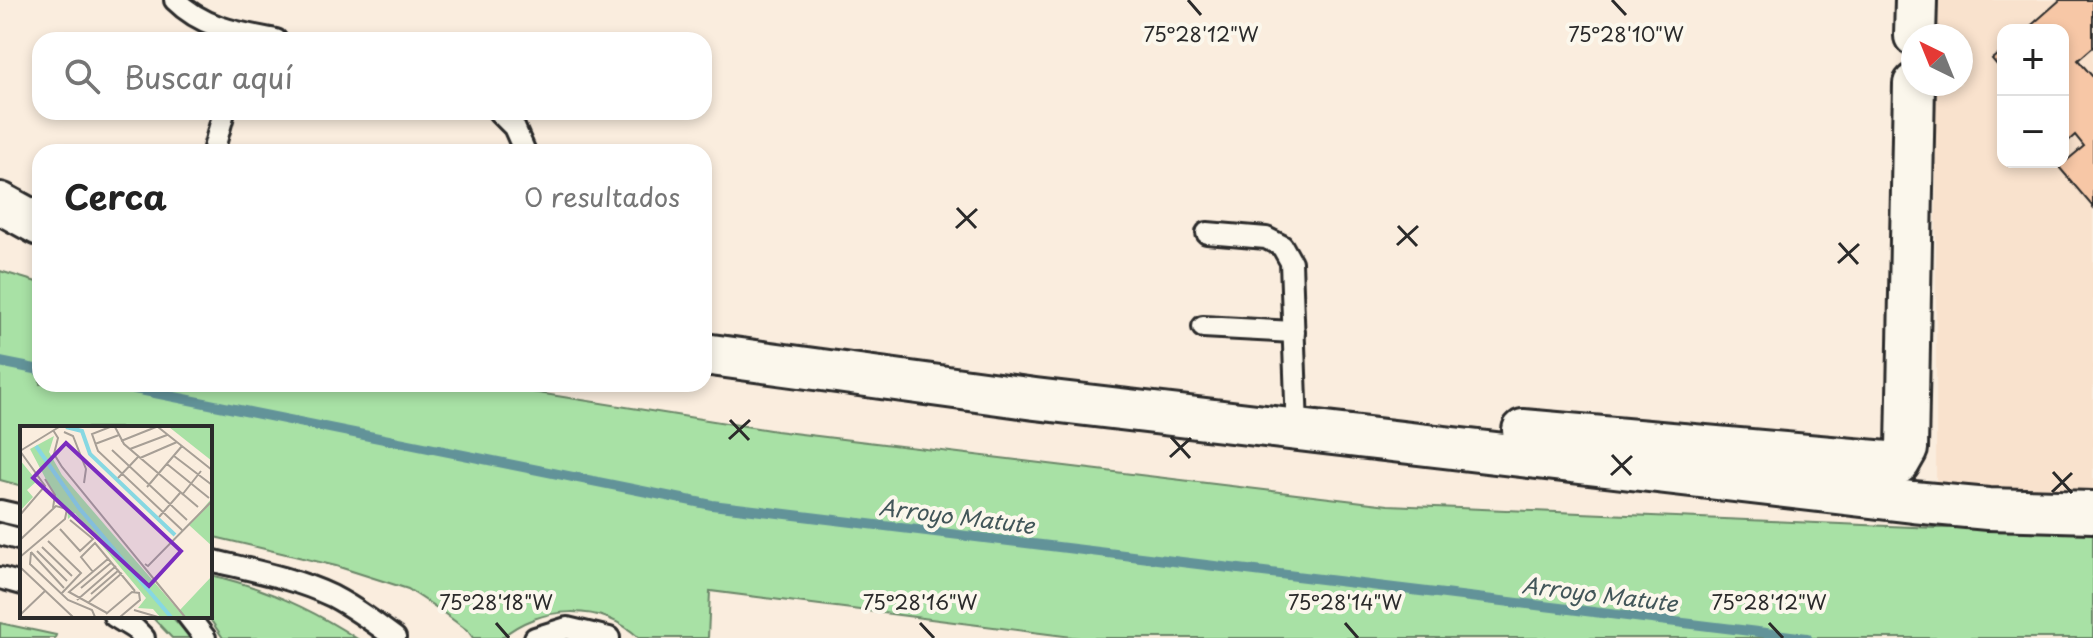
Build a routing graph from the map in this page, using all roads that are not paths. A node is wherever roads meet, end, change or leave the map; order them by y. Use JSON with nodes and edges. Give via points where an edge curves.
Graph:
{"nodes":[{"id":1,"x":175,"y":0,"type":"edge"},
{"id":2,"x":1916,"y":0,"type":"edge"},
{"id":3,"x":1915,"y":24,"type":"edge"},
{"id":4,"x":228,"y":32,"type":"edge"},
{"id":5,"x":1914,"y":96,"type":"edge"},
{"id":6,"x":222,"y":120,"type":"edge"},
{"id":7,"x":507,"y":120,"type":"edge"},
{"id":8,"x":215,"y":144,"type":"edge"},
{"id":9,"x":521,"y":144,"type":"edge"},
{"id":10,"x":0,"y":203,"type":"edge"},
{"id":11,"x":0,"y":220,"type":"edge"},
{"id":12,"x":32,"y":221,"type":"edge"},
{"id":13,"x":32,"y":225,"type":"edge"},
{"id":14,"x":1207,"y":233,"type":"dead end"},
{"id":15,"x":1203,"y":327,"type":"dead end"},
{"id":16,"x":1294,"y":332,"type":"junction"},
{"id":17,"x":712,"y":355,"type":"edge"},
{"id":18,"x":1297,"y":429,"type":"junction"},
{"id":19,"x":1408,"y":442,"type":"junction"},
{"id":20,"x":0,"y":511,"type":"edge"},
{"id":21,"x":2093,"y":512,"type":"edge"},
{"id":22,"x":20,"y":516,"type":"edge"},
{"id":23,"x":0,"y":534,"type":"edge"},
{"id":24,"x":20,"y":539,"type":"edge"},
{"id":25,"x":212,"y":560,"type":"edge"},
{"id":26,"x":0,"y":578,"type":"edge"},
{"id":27,"x":20,"y":583,"type":"edge"},
{"id":28,"x":117,"y":618,"type":"edge"},
{"id":29,"x":190,"y":618,"type":"edge"},
{"id":30,"x":144,"y":638,"type":"edge"},
{"id":31,"x":205,"y":638,"type":"edge"},
{"id":32,"x":395,"y":638,"type":"edge"},
{"id":33,"x":535,"y":638,"type":"edge"},
{"id":34,"x":609,"y":638,"type":"edge"}],
"edges":[{"from":1,"to":4,"type":"lane"},
{"from":2,"to":3,"type":"street"},
{"from":5,"to":19,"type":"street","via":[[1907,449],[1899,463],[1447,424]]},
{"from":6,"to":8,"type":"lane"},
{"from":7,"to":9,"type":"lane"},
{"from":10,"to":12,"type":"street"},
{"from":11,"to":13,"type":"street"},
{"from":14,"to":16,"type":"lane","via":[[1266,238],[1282,246],[1291,262]]},
{"from":15,"to":16,"type":"lane"},
{"from":16,"to":18,"type":"lane"},
{"from":17,"to":18,"type":"street"},
{"from":18,"to":19,"type":"street"},
{"from":19,"to":21,"type":"street","via":[[1913,502]]},
{"from":20,"to":22,"type":"lane"},
{"from":23,"to":24,"type":"lane"},
{"from":25,"to":32,"type":"lane","via":[[329,595]]},
{"from":26,"to":27,"type":"lane"},
{"from":28,"to":30,"type":"lane"},
{"from":29,"to":31,"type":"lane"},
{"from":33,"to":34,"type":"lane","via":[[567,628]]}]}
